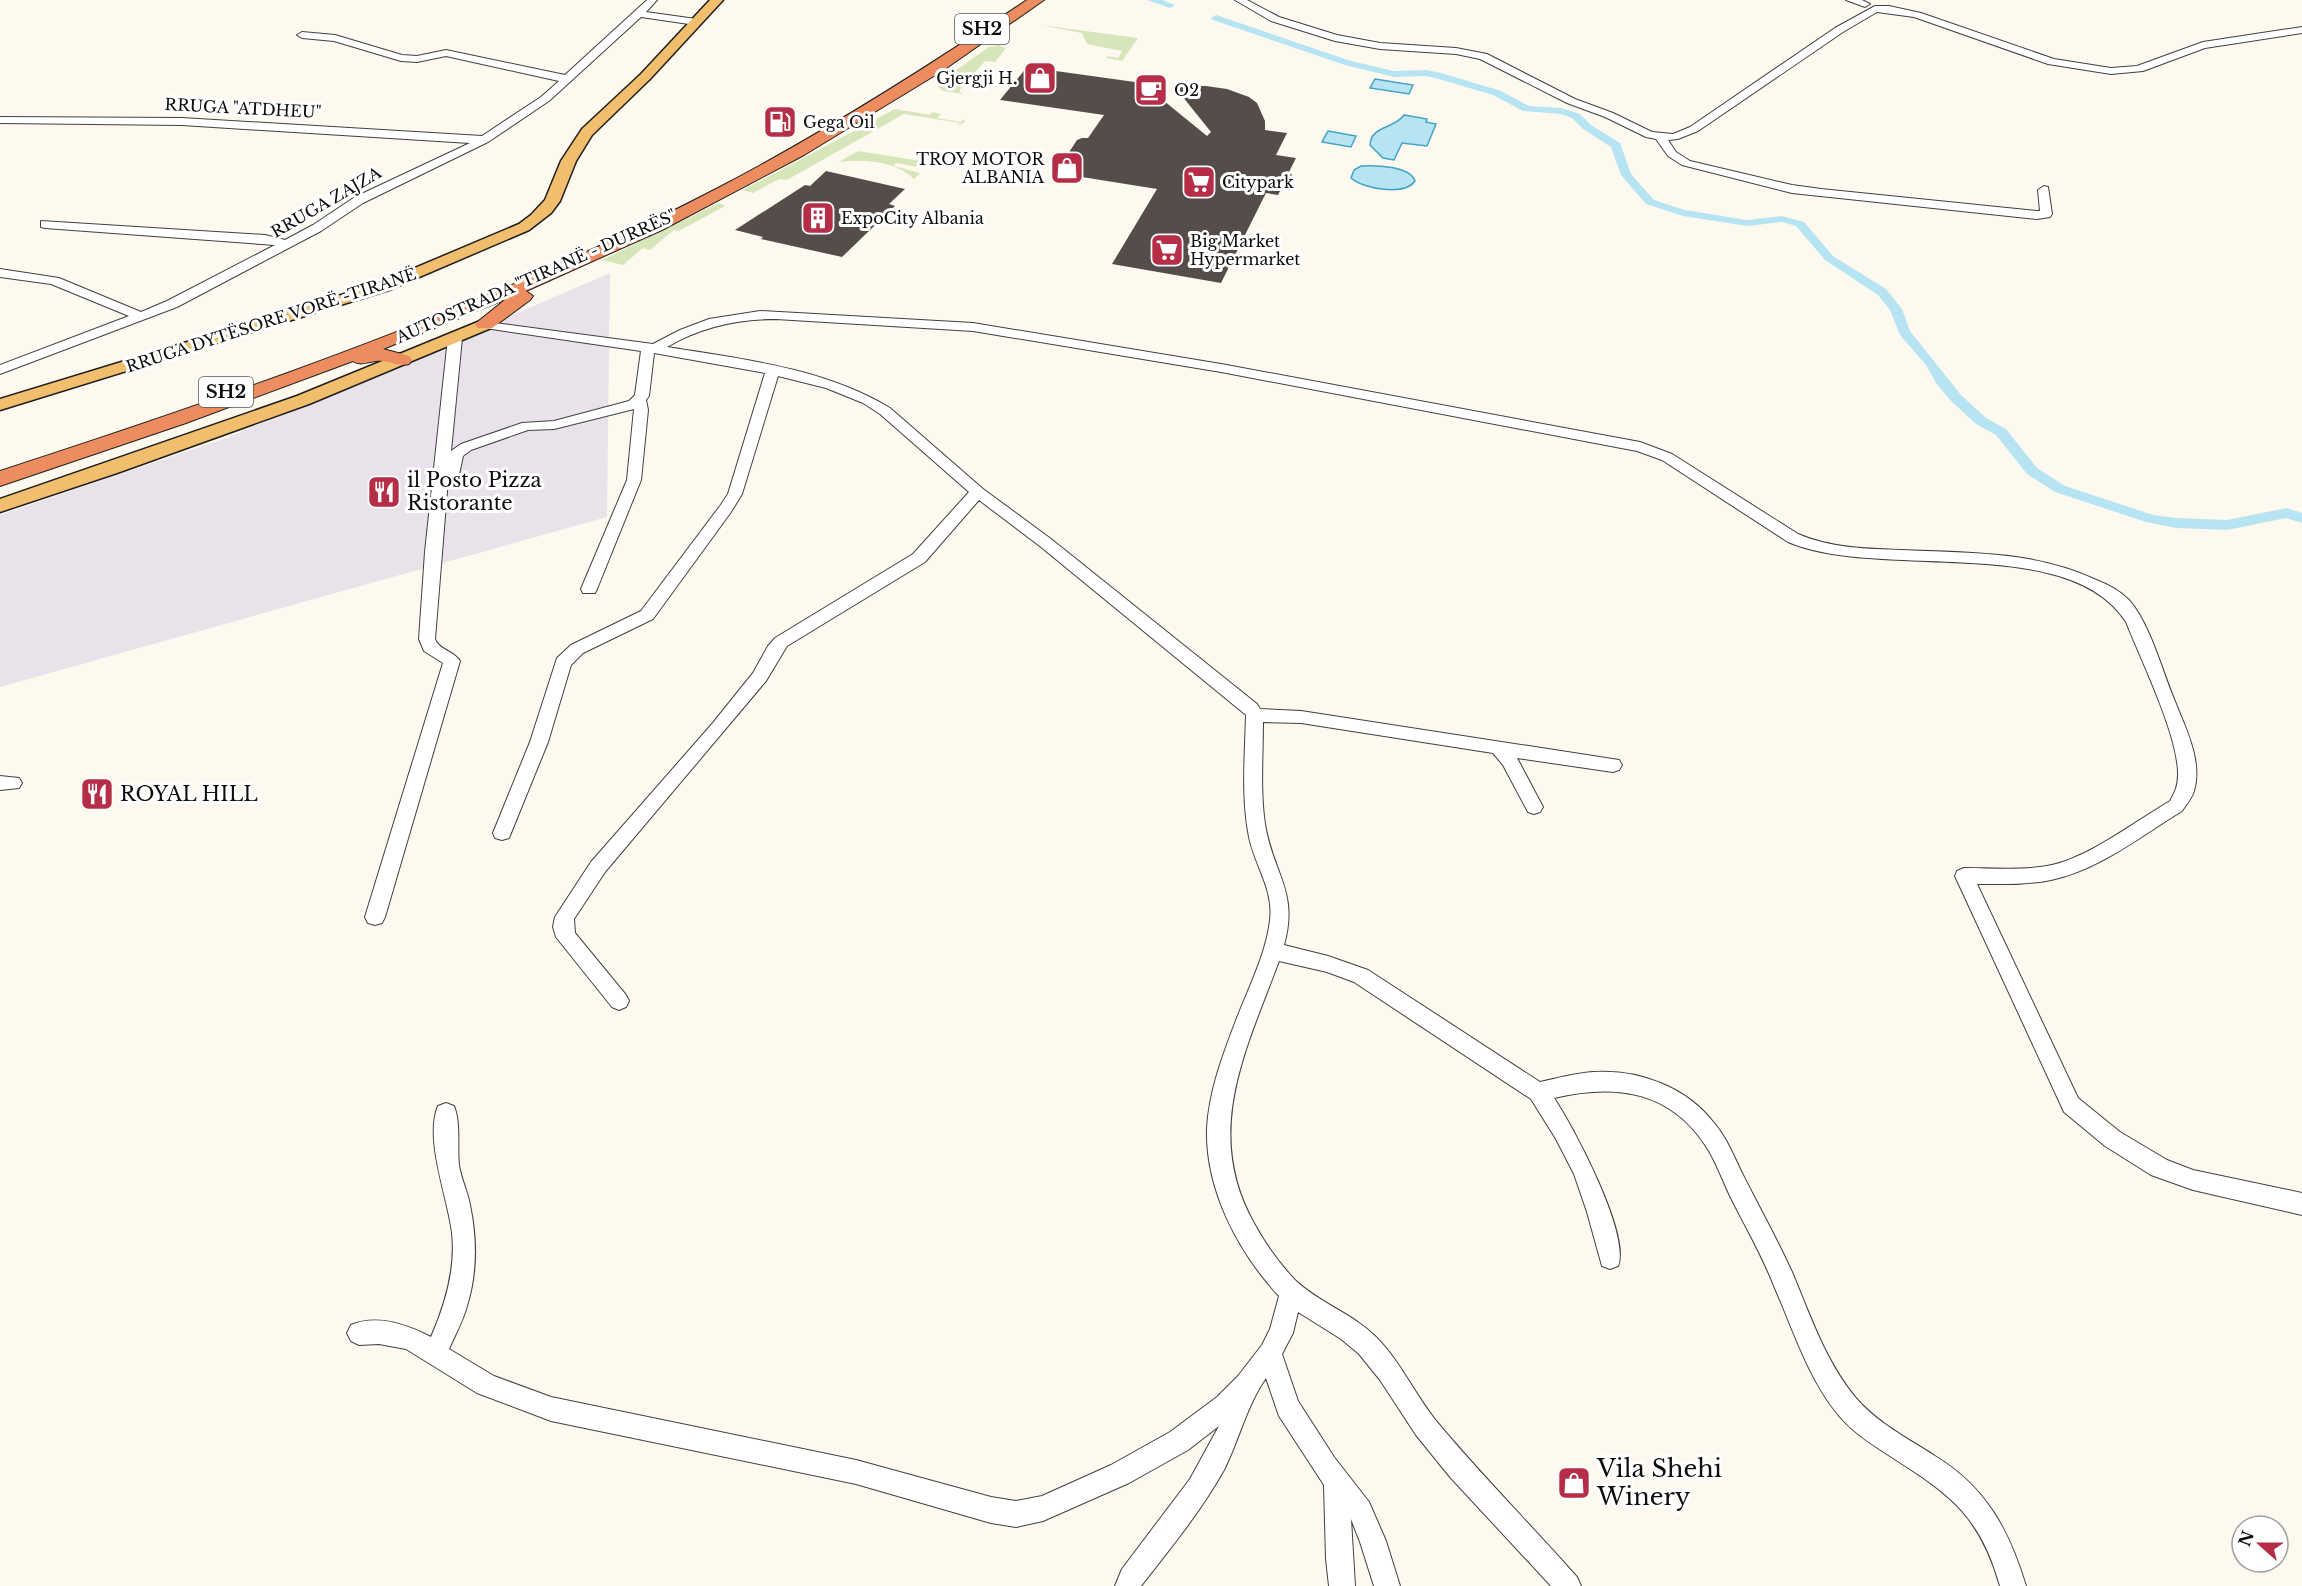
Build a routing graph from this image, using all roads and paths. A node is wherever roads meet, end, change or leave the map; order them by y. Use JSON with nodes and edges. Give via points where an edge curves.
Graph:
{"nodes":[{"id":1,"x":652,"y":0,"type":"edge"},
{"id":2,"x":717,"y":0,"type":"edge"},
{"id":3,"x":1025,"y":0,"type":"edge"},
{"id":4,"x":1036,"y":0,"type":"edge"},
{"id":5,"x":1240,"y":0,"type":"edge"},
{"id":6,"x":1851,"y":0,"type":"edge"},
{"id":7,"x":1870,"y":4,"type":"edge"},
{"id":8,"x":639,"y":14,"type":"junction"},
{"id":9,"x":696,"y":22,"type":"junction"},
{"id":10,"x":2302,"y":30,"type":"edge"},
{"id":11,"x":302,"y":35,"type":"dead end"},
{"id":12,"x":567,"y":79,"type":"junction"},
{"id":13,"x":0,"y":120,"type":"edge"},
{"id":14,"x":1661,"y":138,"type":"junction"},
{"id":15,"x":484,"y":140,"type":"junction"},
{"id":16,"x":2044,"y":190,"type":"dead end"},
{"id":17,"x":45,"y":224,"type":"dead end"},
{"id":18,"x":288,"y":244,"type":"junction"},
{"id":19,"x":572,"y":263,"type":"junction"},
{"id":20,"x":0,"y":273,"type":"edge"},
{"id":21,"x":142,"y":317,"type":"junction"},
{"id":22,"x":485,"y":324,"type":"junction"},
{"id":23,"x":455,"y":338,"type":"junction"},
{"id":24,"x":652,"y":348,"type":"junction"},
{"id":25,"x":402,"y":360,"type":"junction"},
{"id":26,"x":0,"y":370,"type":"edge"},
{"id":27,"x":772,"y":371,"type":"junction"},
{"id":28,"x":639,"y":401,"type":"junction"},
{"id":29,"x":0,"y":405,"type":"edge"},
{"id":30,"x":207,"y":408,"type":"junction"},
{"id":31,"x":0,"y":470,"type":"edge"},
{"id":32,"x":0,"y":479,"type":"edge"},
{"id":33,"x":978,"y":492,"type":"junction"},
{"id":34,"x":0,"y":506,"type":"edge"},
{"id":35,"x":589,"y":589,"type":"dead end"},
{"id":36,"x":441,"y":604,"type":"dead end"},
{"id":37,"x":1255,"y":715,"type":"junction"},
{"id":38,"x":1498,"y":747,"type":"junction"},
{"id":39,"x":1613,"y":765,"type":"dead end"},
{"id":40,"x":1534,"y":807,"type":"dead end"},
{"id":41,"x":502,"y":832,"type":"dead end"},
{"id":42,"x":375,"y":916,"type":"dead end"},
{"id":43,"x":1273,"y":951,"type":"junction"},
{"id":44,"x":619,"y":1001,"type":"dead end"},
{"id":45,"x":1538,"y":1092,"type":"junction"},
{"id":46,"x":446,"y":1113,"type":"dead end"},
{"id":47,"x":2302,"y":1204,"type":"edge"},
{"id":48,"x":1610,"y":1258,"type":"dead end"},
{"id":49,"x":1290,"y":1292,"type":"junction"},
{"id":50,"x":359,"y":1334,"type":"dead end"},
{"id":51,"x":436,"y":1352,"type":"junction"},
{"id":52,"x":1270,"y":1353,"type":"junction"},
{"id":53,"x":1246,"y":1385,"type":"junction"},
{"id":54,"x":1336,"y":1478,"type":"junction"},
{"id":55,"x":1128,"y":1586,"type":"edge"},
{"id":56,"x":1342,"y":1586,"type":"edge"},
{"id":57,"x":1387,"y":1586,"type":"edge"},
{"id":58,"x":1568,"y":1586,"type":"edge"},
{"id":59,"x":2013,"y":1586,"type":"edge"}],
"edges":[{"from":1,"to":8,"type":"street","name":"RRUGA ZAJZA"},
{"from":2,"to":9,"type":"main road","name":"RRUGA DYTËSORE VORË -TIRANË"},
{"from":3,"to":31,"type":"highway","name":"AUTOSTRADA \"TIRANË - DURRËS\"","number":"SH2","via":[[854,111],[631,227],[357,344]]},
{"from":4,"to":19,"type":"highway","name":"AUTOSTRADA \"TIRANË - DURRËS\"","number":"SH2","via":[[830,135],[726,190]]},
{"from":5,"to":14,"type":"street","via":[[1275,19],[1335,38],[1483,56],[1571,100]]},
{"from":6,"to":7,"type":"street"},
{"from":7,"to":10,"type":"street","via":[[1917,15],[2052,62],[2111,72],[2139,69],[2203,45]]},
{"from":7,"to":14,"type":"street","via":[[1855,20],[1694,129]]},
{"from":8,"to":9,"type":"street"},
{"from":8,"to":12,"type":"street","name":"RRUGA ZAJZA"},
{"from":9,"to":29,"type":"main road","name":"RRUGA DYTËSORE VORË -TIRANË","via":[[588,130],[570,159],[551,206],[524,227],[383,287]]},
{"from":11,"to":12,"type":"street","via":[[335,38],[401,58],[446,53]]},
{"from":12,"to":15,"type":"street","name":"RRUGA ZAJZA","via":[[526,113]]},
{"from":13,"to":15,"type":"street","name":"RRUGA \"ATDHEU\"","via":[[160,121]]},
{"from":14,"to":16,"type":"street","via":[[1672,154],[1686,163],[1821,193],[2037,215],[2046,214]]},
{"from":15,"to":18,"type":"street","name":"RRUGA ZAJZA","via":[[368,195]]},
{"from":17,"to":18,"type":"street","via":[[265,239]]},
{"from":18,"to":21,"type":"street","name":"RRUGA ZAJZA"},
{"from":19,"to":22,"type":"highway"},
{"from":19,"to":30,"type":"highway","name":"AUTOSTRADA \"TIRANË - DURRËS\"","number":"SH2","via":[[406,333]]},
{"from":20,"to":21,"type":"street","via":[[54,281]]},
{"from":21,"to":26,"type":"street","name":"RRUGA ZAJZA"},
{"from":22,"to":23,"type":"main road"},
{"from":22,"to":24,"type":"street"},
{"from":23,"to":25,"type":"main road"},
{"from":23,"to":42,"type":"street","via":[[427,639],[430,647],[452,661]]},
{"from":24,"to":27,"type":"street"},
{"from":24,"to":28,"type":"street"},
{"from":24,"to":47,"type":"street","via":[[722,319],[776,315],[973,327],[1221,368],[1655,451],[1793,538],[1821,548],[1865,554],[1995,559],[2077,577],[2102,588],[2123,604],[2141,636],[2181,739],[2187,774],[2185,792],[2176,806],[2158,819],[2083,862],[2026,876],[1964,876],[2071,1105],[2097,1128],[2160,1169],[2192,1180]]},
{"from":25,"to":30,"type":"highway","via":[[378,354],[367,356],[231,407]]},
{"from":25,"to":34,"type":"main road","via":[[243,422]]},
{"from":27,"to":33,"type":"street","via":[[820,382],[869,400]]},
{"from":27,"to":41,"type":"street","via":[[735,494],[726,509],[647,615],[576,650],[563,662],[540,742]]},
{"from":28,"to":35,"type":"street","via":[[634,480]]},
{"from":28,"to":36,"type":"street","via":[[554,425],[528,426],[460,450],[454,457]]},
{"from":30,"to":32,"type":"highway","name":"AUTOSTRADA \"TIRANË - DURRËS\"","number":"SH2"},
{"from":33,"to":37,"type":"street","via":[[1240,699]]},
{"from":33,"to":44,"type":"street","via":[[919,558],[781,642],[760,677],[718,729],[598,867],[565,917],[563,927],[566,938]]},
{"from":37,"to":38,"type":"street","via":[[1300,717]]},
{"from":37,"to":43,"type":"street","via":[[1253,804],[1258,841],[1279,891],[1281,919]]},
{"from":38,"to":39,"type":"street"},
{"from":38,"to":40,"type":"street","via":[[1510,761]]},
{"from":43,"to":45,"type":"street","via":[[1361,976]]},
{"from":43,"to":49,"type":"street","via":[[1224,1090],[1219,1152],[1222,1176],[1234,1206],[1266,1264]]},
{"from":45,"to":48,"type":"street","via":[[1562,1126],[1585,1170]]},
{"from":45,"to":59,"type":"street","via":[[1594,1081],[1642,1085],[1676,1101],[1708,1128],[1831,1384],[1864,1424],[1960,1489],[1998,1545]]},
{"from":46,"to":51,"type":"street","via":[[446,1146],[459,1203],[464,1255],[456,1306]]},
{"from":49,"to":52,"type":"street","via":[[1281,1333]]},
{"from":49,"to":58,"type":"street","via":[[1356,1334],[1375,1353],[1422,1422],[1480,1492]]},
{"from":50,"to":51,"type":"street","via":[[394,1333],[419,1341]]},
{"from":51,"to":53,"type":"street","via":[[455,1368],[497,1391],[550,1409],[856,1472],[1016,1514],[1054,1504],[1120,1474],[1202,1425]]},
{"from":52,"to":53,"type":"street"},
{"from":52,"to":54,"type":"street","via":[[1288,1407]]},
{"from":53,"to":55,"type":"street","via":[[1230,1434],[1210,1472]]},
{"from":54,"to":56,"type":"street","via":[[1337,1559]]},
{"from":54,"to":57,"type":"street","via":[[1360,1511]]}]}
